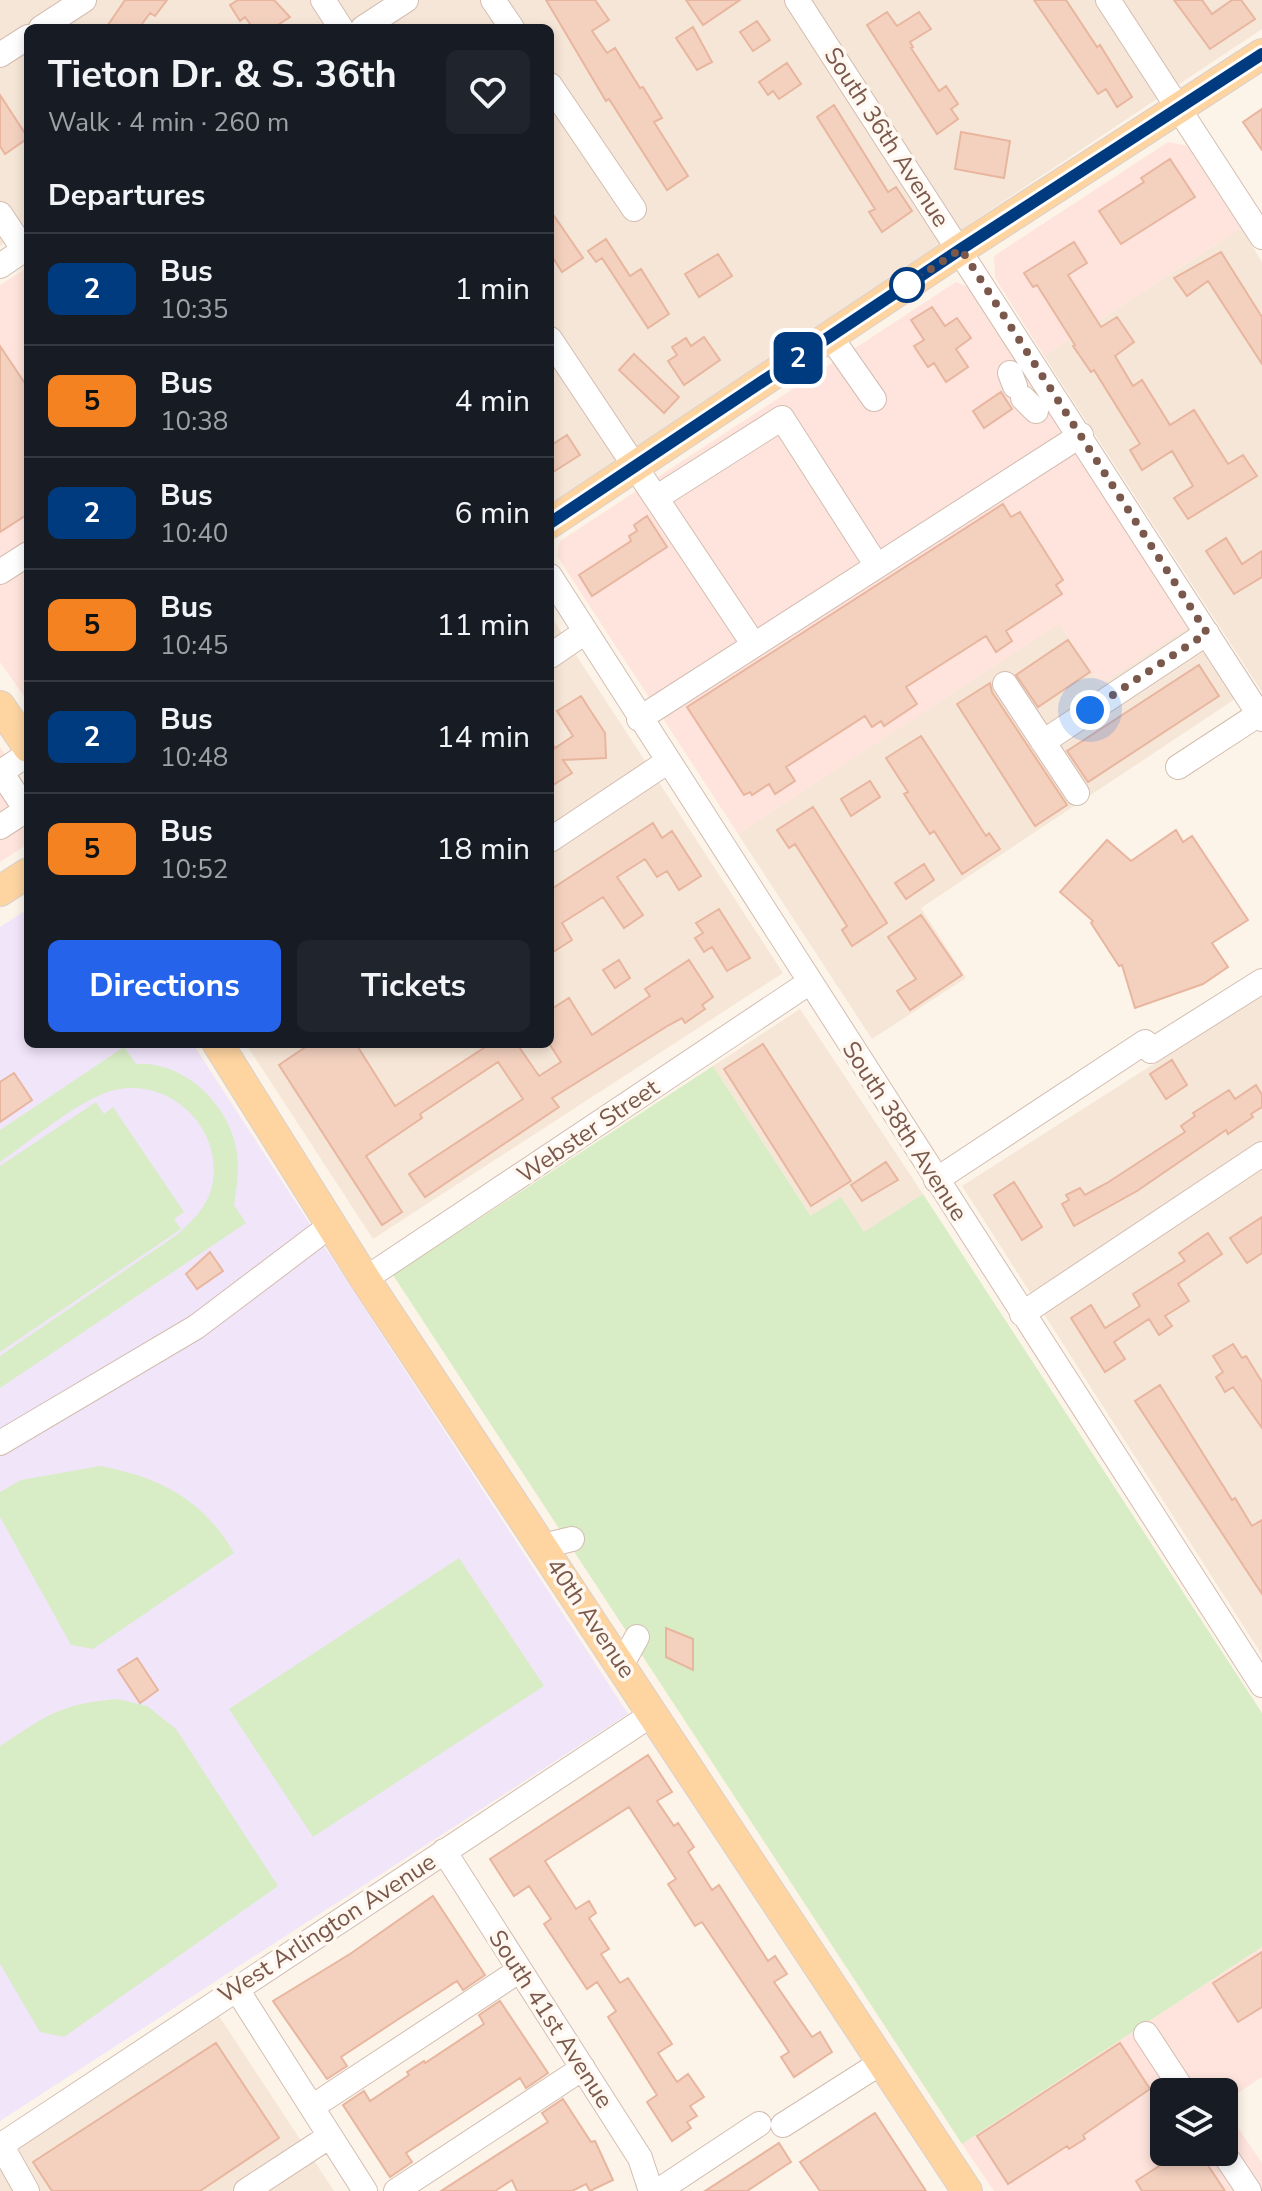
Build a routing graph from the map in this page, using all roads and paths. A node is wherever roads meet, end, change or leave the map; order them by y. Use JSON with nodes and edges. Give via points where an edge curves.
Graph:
{"nodes":[{"id":1,"x":84,"y":0,"type":"edge"},
{"id":2,"x":323,"y":0,"type":"edge"},
{"id":3,"x":406,"y":0,"type":"edge"},
{"id":4,"x":493,"y":0,"type":"edge"},
{"id":5,"x":797,"y":0,"type":"edge"},
{"id":6,"x":1108,"y":0,"type":"edge"},
{"id":7,"x":47,"y":24,"type":"edge"},
{"id":8,"x":338,"y":24,"type":"edge"},
{"id":9,"x":369,"y":24,"type":"edge"},
{"id":10,"x":509,"y":24,"type":"edge"},
{"id":11,"x":24,"y":40,"type":"edge"},
{"id":12,"x":1262,"y":54,"type":"edge"},
{"id":13,"x":0,"y":55,"type":"edge"},
{"id":14,"x":554,"y":91,"type":"edge"},
{"id":15,"x":1180,"y":107,"type":"junction"},
{"id":16,"x":1252,"y":200,"type":"edge"},
{"id":17,"x":634,"y":209,"type":"dead end"},
{"id":18,"x":0,"y":214,"type":"edge"},
{"id":19,"x":1262,"y":237,"type":"edge"},
{"id":20,"x":24,"y":245,"type":"edge"},
{"id":21,"x":24,"y":249,"type":"edge"},
{"id":22,"x":961,"y":249,"type":"junction"},
{"id":23,"x":0,"y":266,"type":"edge"},
{"id":24,"x":830,"y":336,"type":"junction"},
{"id":25,"x":554,"y":345,"type":"edge"},
{"id":26,"x":874,"y":399,"type":"dead end"},
{"id":27,"x":1081,"y":435,"type":"junction"},
{"id":28,"x":635,"y":466,"type":"junction"},
{"id":29,"x":656,"y":498,"type":"junction"},
{"id":30,"x":554,"y":520,"type":"edge"},
{"id":31,"x":24,"y":557,"type":"edge"},
{"id":32,"x":877,"y":566,"type":"junction"},
{"id":33,"x":0,"y":572,"type":"edge"},
{"id":34,"x":554,"y":582,"type":"edge"},
{"id":35,"x":585,"y":632,"type":"junction"},
{"id":36,"x":1207,"y":633,"type":"junction"},
{"id":37,"x":754,"y":645,"type":"junction"},
{"id":38,"x":554,"y":653,"type":"edge"},
{"id":39,"x":1005,"y":684,"type":"dead end"},
{"id":40,"x":1254,"y":686,"type":"edge"},
{"id":41,"x":0,"y":706,"type":"edge"},
{"id":42,"x":1261,"y":717,"type":"edge"},
{"id":43,"x":639,"y":719,"type":"junction"},
{"id":44,"x":24,"y":741,"type":"edge"},
{"id":45,"x":1043,"y":742,"type":"junction"},
{"id":46,"x":24,"y":757,"type":"edge"},
{"id":47,"x":667,"y":762,"type":"junction"},
{"id":48,"x":1178,"y":767,"type":"dead end"},
{"id":49,"x":1077,"y":793,"type":"dead end"},
{"id":50,"x":24,"y":807,"type":"edge"},
{"id":51,"x":24,"y":811,"type":"edge"},
{"id":52,"x":0,"y":827,"type":"edge"},
{"id":53,"x":554,"y":837,"type":"edge"},
{"id":54,"x":24,"y":876,"type":"edge"},
{"id":55,"x":0,"y":891,"type":"edge"},
{"id":56,"x":1262,"y":981,"type":"edge"},
{"id":57,"x":810,"y":982,"type":"junction"},
{"id":58,"x":228,"y":1048,"type":"edge"},
{"id":59,"x":1262,"y":1154,"type":"edge"},
{"id":60,"x":936,"y":1180,"type":"junction"},
{"id":61,"x":331,"y":1225,"type":"junction"},
{"id":62,"x":365,"y":1279,"type":"junction"},
{"id":63,"x":1022,"y":1314,"type":"junction"},
{"id":64,"x":0,"y":1443,"type":"edge"},
{"id":65,"x":637,"y":1637,"type":"dead end"},
{"id":66,"x":622,"y":1664,"type":"junction"},
{"id":67,"x":1262,"y":1685,"type":"edge"},
{"id":68,"x":654,"y":1713,"type":"junction"},
{"id":69,"x":444,"y":1851,"type":"junction"},
{"id":70,"x":520,"y":1970,"type":"junction"},
{"id":71,"x":236,"y":1988,"type":"junction"},
{"id":72,"x":1146,"y":2034,"type":"dead end"},
{"id":73,"x":882,"y":2062,"type":"junction"},
{"id":74,"x":583,"y":2068,"type":"junction"},
{"id":75,"x":1175,"y":2078,"type":"edge"},
{"id":76,"x":312,"y":2107,"type":"junction"},
{"id":77,"x":330,"y":2136,"type":"junction"},
{"id":78,"x":0,"y":2145,"type":"edge"},
{"id":79,"x":1232,"y":2166,"type":"edge"},
{"id":80,"x":27,"y":2191,"type":"edge"},
{"id":81,"x":246,"y":2191,"type":"edge"},
{"id":82,"x":365,"y":2191,"type":"edge"},
{"id":83,"x":396,"y":2191,"type":"edge"},
{"id":84,"x":651,"y":2191,"type":"edge"},
{"id":85,"x":658,"y":2191,"type":"edge"},
{"id":86,"x":967,"y":2191,"type":"edge"},
{"id":87,"x":1249,"y":2191,"type":"edge"}],
"edges":[{"from":1,"to":7,"type":"street"},
{"from":2,"to":8,"type":"street"},
{"from":3,"to":9,"type":"street"},
{"from":4,"to":10,"type":"street"},
{"from":5,"to":22,"type":"street","name":"South 36th Avenue"},
{"from":6,"to":15,"type":"street"},
{"from":11,"to":13,"type":"street"},
{"from":12,"to":15,"type":"main road"},
{"from":14,"to":17,"type":"street"},
{"from":15,"to":16,"type":"street"},
{"from":15,"to":22,"type":"main road"},
{"from":16,"to":19,"type":"street"},
{"from":18,"to":20,"type":"street"},
{"from":21,"to":23,"type":"street"},
{"from":22,"to":24,"type":"main road"},
{"from":22,"to":27,"type":"street","name":"South 36th Avenue"},
{"from":24,"to":26,"type":"street"},
{"from":24,"to":28,"type":"main road"},
{"from":25,"to":28,"type":"street"},
{"from":27,"to":32,"type":"street"},
{"from":27,"to":36,"type":"street","name":"South 36th Avenue"},
{"from":28,"to":29,"type":"street"},
{"from":28,"to":30,"type":"main road"},
{"from":29,"to":32,"type":"street","via":[[782,418]]},
{"from":29,"to":37,"type":"street"},
{"from":31,"to":33,"type":"street"},
{"from":32,"to":37,"type":"street"},
{"from":34,"to":35,"type":"street","name":"South 38th Avenue"},
{"from":35,"to":38,"type":"street"},
{"from":35,"to":43,"type":"street","name":"South 38th Avenue"},
{"from":36,"to":40,"type":"street","name":"South 36th Avenue"},
{"from":36,"to":45,"type":"street"},
{"from":37,"to":43,"type":"street"},
{"from":39,"to":45,"type":"street"},
{"from":40,"to":42,"type":"street","name":"South 36th Avenue"},
{"from":41,"to":44,"type":"main road"},
{"from":42,"to":48,"type":"street"},
{"from":43,"to":47,"type":"street","name":"South 38th Avenue"},
{"from":45,"to":49,"type":"street"},
{"from":46,"to":50,"type":"street","via":[[1,772]]},
{"from":47,"to":53,"type":"street"},
{"from":47,"to":57,"type":"street","name":"South 38th Avenue"},
{"from":51,"to":52,"type":"street"},
{"from":54,"to":55,"type":"main road"},
{"from":56,"to":60,"type":"street","via":[[1151,1051],[1145,1042]]},
{"from":57,"to":60,"type":"street","name":"South 38th Avenue"},
{"from":57,"to":62,"type":"street","name":"Webster Street"},
{"from":58,"to":61,"type":"main road","name":"40th Avenue"},
{"from":59,"to":63,"type":"street"},
{"from":60,"to":63,"type":"street","name":"South 38th Avenue"},
{"from":61,"to":62,"type":"main road","name":"40th Avenue"},
{"from":61,"to":64,"type":"street","via":[[196,1327]]},
{"from":62,"to":66,"type":"main road","name":"40th Avenue","via":[[557,1542]]},
{"from":63,"to":67,"type":"street","name":"South 38th Avenue"},
{"from":65,"to":66,"type":"street"},
{"from":66,"to":68,"type":"main road","name":"40th Avenue"},
{"from":68,"to":69,"type":"street","name":"West Arlington Avenue"},
{"from":68,"to":73,"type":"main road","name":"40th Avenue"},
{"from":69,"to":70,"type":"street","name":"South 41st Avenue"},
{"from":69,"to":71,"type":"street","name":"West Arlington Avenue"},
{"from":70,"to":74,"type":"street","name":"South 41st Avenue"},
{"from":70,"to":76,"type":"street"},
{"from":71,"to":76,"type":"street"},
{"from":71,"to":78,"type":"street","name":"West Arlington Avenue"},
{"from":72,"to":75,"type":"street"},
{"from":73,"to":85,"type":"street"},
{"from":73,"to":86,"type":"main road","name":"40th Avenue"},
{"from":74,"to":83,"type":"street"},
{"from":74,"to":84,"type":"street","name":"South 41st Avenue","via":[[640,2158]]},
{"from":76,"to":77,"type":"street"},
{"from":77,"to":81,"type":"street"},
{"from":77,"to":82,"type":"street"},
{"from":78,"to":80,"type":"street"},
{"from":79,"to":87,"type":"street"}]}
